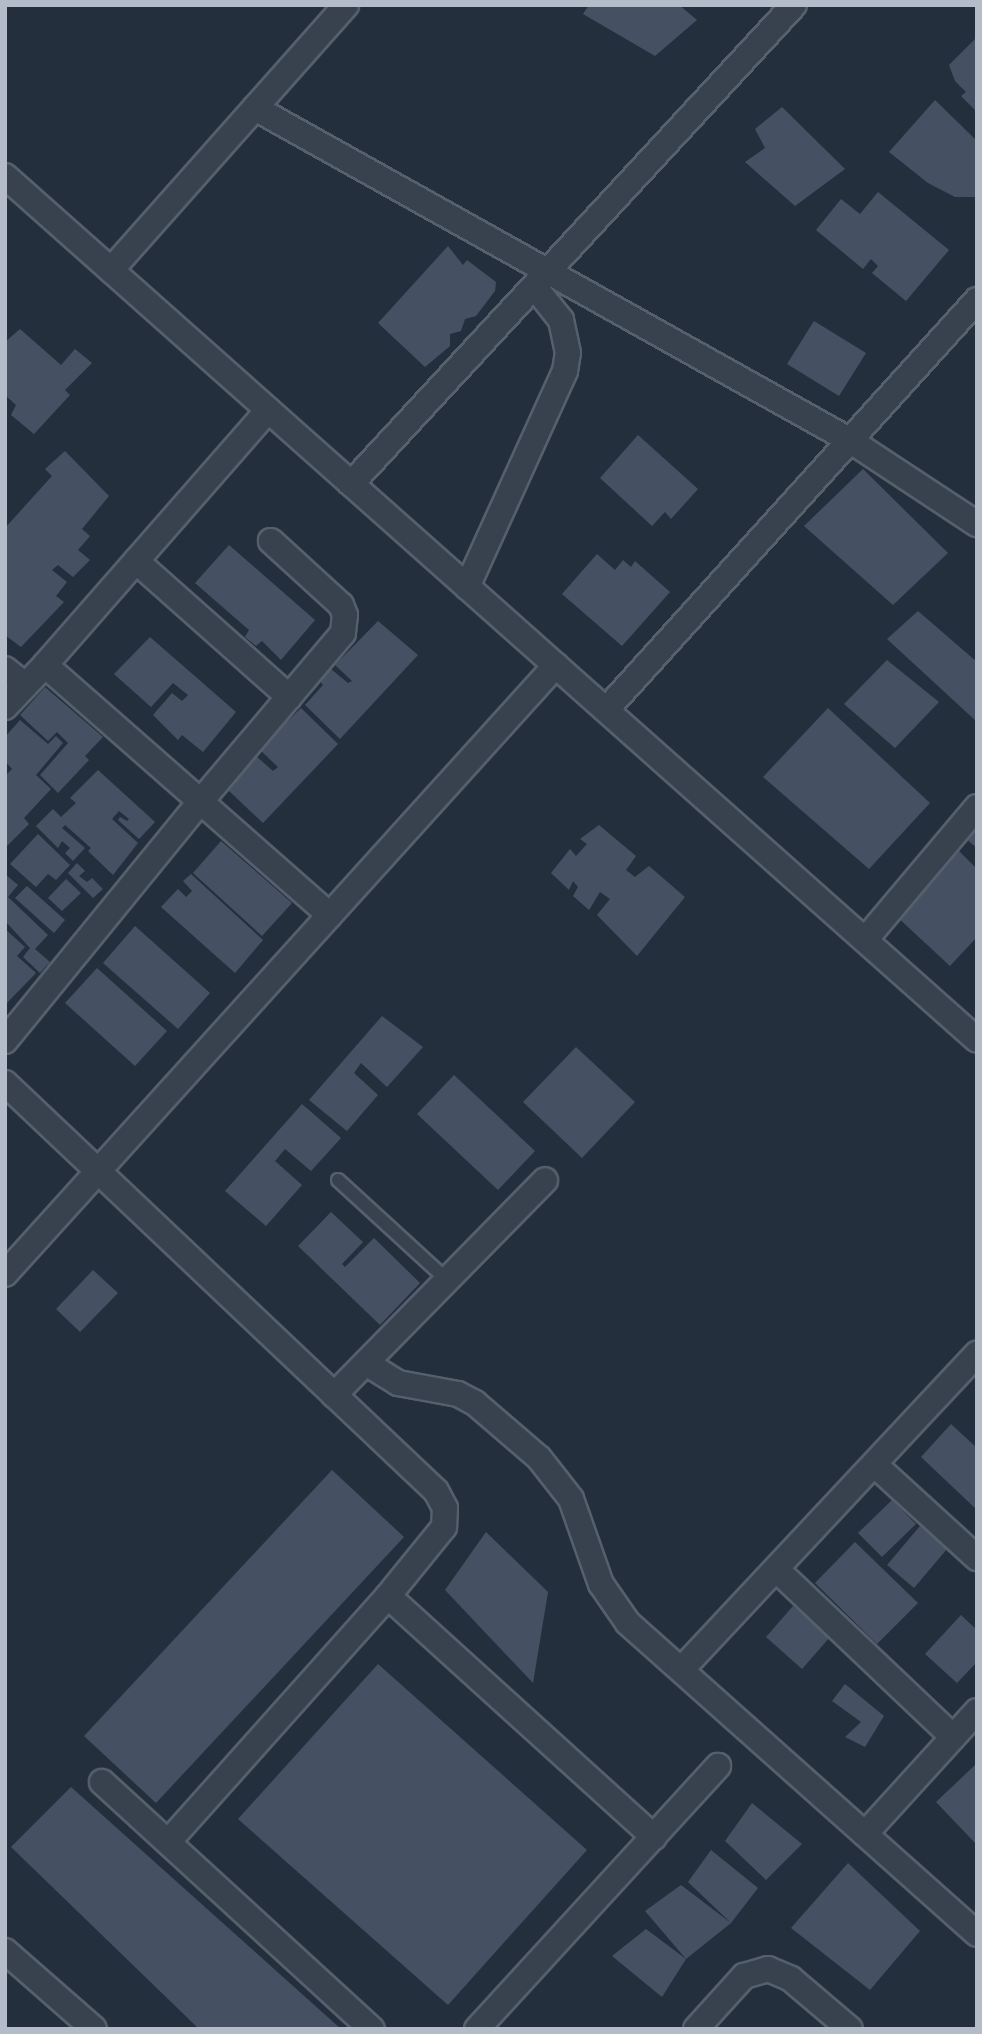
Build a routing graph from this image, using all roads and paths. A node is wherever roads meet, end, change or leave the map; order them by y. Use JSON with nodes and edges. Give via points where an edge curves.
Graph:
{"nodes":[{"id":1,"x":346,"y":5,"type":"edge"},
{"id":2,"x":794,"y":5,"type":"edge"},
{"id":3,"x":255,"y":108,"type":"junction"},
{"id":4,"x":5,"y":176,"type":"edge"},
{"id":5,"x":111,"y":270,"type":"junction"},
{"id":6,"x":542,"y":279,"type":"junction"},
{"id":7,"x":977,"y":300,"type":"edge"},
{"id":8,"x":268,"y":410,"type":"junction"},
{"id":9,"x":851,"y":441,"type":"junction"},
{"id":10,"x":351,"y":484,"type":"junction"},
{"id":11,"x":977,"y":524,"type":"edge"},
{"id":12,"x":271,"y":541,"type":"dead end"},
{"id":13,"x":136,"y":561,"type":"junction"},
{"id":14,"x":467,"y":587,"type":"junction"},
{"id":15,"x":45,"y":665,"type":"junction"},
{"id":16,"x":556,"y":665,"type":"junction"},
{"id":17,"x":5,"y":669,"type":"edge"},
{"id":18,"x":25,"y":685,"type":"junction"},
{"id":19,"x":289,"y":697,"type":"junction"},
{"id":20,"x":5,"y":706,"type":"edge"},
{"id":21,"x":606,"y":710,"type":"junction"},
{"id":22,"x":201,"y":801,"type":"junction"},
{"id":23,"x":977,"y":807,"type":"edge"},
{"id":24,"x":330,"y":915,"type":"junction"},
{"id":25,"x":865,"y":940,"type":"junction"},
{"id":26,"x":977,"y":1040,"type":"edge"},
{"id":27,"x":5,"y":1041,"type":"edge"},
{"id":28,"x":5,"y":1083,"type":"edge"},
{"id":29,"x":98,"y":1171,"type":"junction"},
{"id":30,"x":338,"y":1181,"type":"dead end"},
{"id":31,"x":545,"y":1181,"type":"dead end"},
{"id":32,"x":5,"y":1274,"type":"edge"},
{"id":33,"x":447,"y":1280,"type":"junction"},
{"id":34,"x":977,"y":1354,"type":"edge"},
{"id":35,"x":366,"y":1363,"type":"junction"},
{"id":36,"x":334,"y":1395,"type":"junction"},
{"id":37,"x":875,"y":1465,"type":"junction"},
{"id":38,"x":977,"y":1559,"type":"edge"},
{"id":39,"x":776,"y":1569,"type":"junction"},
{"id":40,"x":388,"y":1595,"type":"junction"},
{"id":41,"x":682,"y":1669,"type":"junction"},
{"id":42,"x":977,"y":1711,"type":"edge"},
{"id":43,"x":953,"y":1737,"type":"junction"},
{"id":44,"x":718,"y":1766,"type":"dead end"},
{"id":45,"x":102,"y":1782,"type":"dead end"},
{"id":46,"x":865,"y":1834,"type":"junction"},
{"id":47,"x":654,"y":1837,"type":"junction"},
{"id":48,"x":167,"y":1842,"type":"junction"},
{"id":49,"x":977,"y":1934,"type":"edge"},
{"id":50,"x":5,"y":1951,"type":"edge"},
{"id":51,"x":94,"y":2029,"type":"edge"},
{"id":52,"x":372,"y":2029,"type":"edge"},
{"id":53,"x":477,"y":2029,"type":"edge"},
{"id":54,"x":695,"y":2029,"type":"edge"},
{"id":55,"x":850,"y":2029,"type":"edge"}],
"edges":[{"from":1,"to":3,"type":"street"},
{"from":2,"to":6,"type":"street"},
{"from":3,"to":5,"type":"street"},
{"from":3,"to":6,"type":"street"},
{"from":4,"to":5,"type":"street"},
{"from":5,"to":8,"type":"street"},
{"from":6,"to":9,"type":"street"},
{"from":6,"to":10,"type":"street"},
{"from":6,"to":14,"type":"street","via":[[561,320],[568,353],[565,371]]},
{"from":7,"to":9,"type":"street"},
{"from":8,"to":10,"type":"street"},
{"from":8,"to":13,"type":"street"},
{"from":9,"to":11,"type":"street"},
{"from":9,"to":21,"type":"street"},
{"from":10,"to":14,"type":"street"},
{"from":12,"to":19,"type":"street","via":[[333,597],[345,615],[343,633]]},
{"from":13,"to":15,"type":"street"},
{"from":13,"to":19,"type":"street"},
{"from":14,"to":16,"type":"street"},
{"from":15,"to":18,"type":"street"},
{"from":15,"to":22,"type":"street"},
{"from":16,"to":21,"type":"street"},
{"from":16,"to":24,"type":"street"},
{"from":17,"to":18,"type":"street"},
{"from":18,"to":20,"type":"street"},
{"from":19,"to":22,"type":"street"},
{"from":21,"to":25,"type":"street"},
{"from":22,"to":24,"type":"street"},
{"from":22,"to":27,"type":"street"},
{"from":23,"to":25,"type":"street"},
{"from":24,"to":29,"type":"street"},
{"from":25,"to":26,"type":"street"},
{"from":28,"to":29,"type":"street"},
{"from":29,"to":32,"type":"street"},
{"from":29,"to":36,"type":"street"},
{"from":30,"to":33,"type":"lane"},
{"from":31,"to":33,"type":"street"},
{"from":33,"to":35,"type":"street"},
{"from":34,"to":37,"type":"street"},
{"from":35,"to":36,"type":"street"},
{"from":35,"to":41,"type":"street","via":[[398,1383],[458,1394],[475,1403],[539,1458],[572,1499],[593,1564],[614,1605],[628,1623]]},
{"from":36,"to":40,"type":"street","via":[[436,1491],[445,1508],[444,1527]]},
{"from":37,"to":38,"type":"street"},
{"from":37,"to":39,"type":"street"},
{"from":39,"to":41,"type":"street"},
{"from":39,"to":43,"type":"street"},
{"from":40,"to":47,"type":"street"},
{"from":40,"to":48,"type":"street"},
{"from":41,"to":46,"type":"street"},
{"from":42,"to":43,"type":"street"},
{"from":43,"to":46,"type":"street"},
{"from":44,"to":47,"type":"street"},
{"from":45,"to":48,"type":"street"},
{"from":46,"to":49,"type":"street"},
{"from":47,"to":53,"type":"street"},
{"from":48,"to":52,"type":"street"},
{"from":50,"to":51,"type":"street"},
{"from":54,"to":55,"type":"street","via":[[744,1976],[768,1969],[791,1979]]}]}
